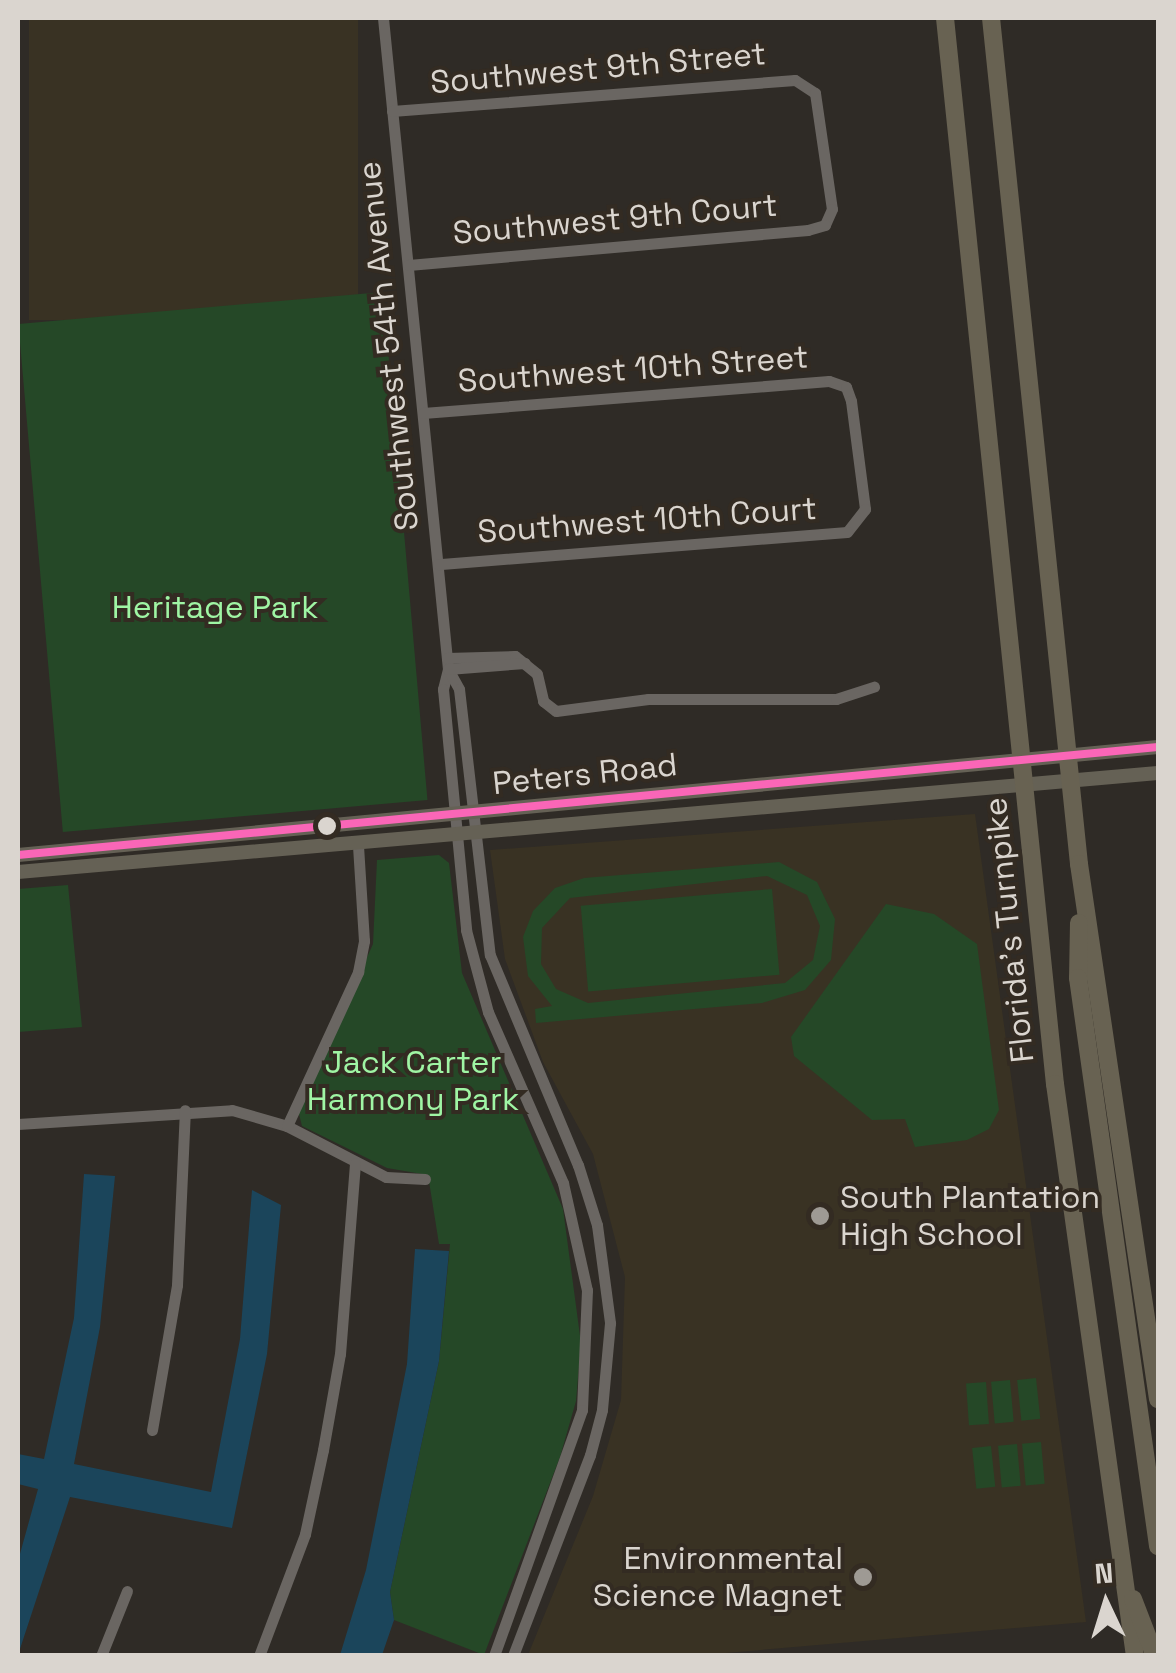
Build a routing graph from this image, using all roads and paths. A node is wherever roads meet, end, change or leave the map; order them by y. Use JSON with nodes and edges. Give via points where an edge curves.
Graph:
{"nodes":[{"id":1,"x":383,"y":18,"type":"edge"},
{"id":2,"x":945,"y":18,"type":"edge"},
{"id":3,"x":991,"y":18,"type":"edge"},
{"id":4,"x":392,"y":112,"type":"junction"},
{"id":5,"x":825,"y":224,"type":"joint"},
{"id":6,"x":409,"y":265,"type":"junction"},
{"id":7,"x":423,"y":413,"type":"junction"},
{"id":8,"x":859,"y":524,"type":"joint"},
{"id":9,"x":438,"y":564,"type":"junction"},
{"id":10,"x":447,"y":663,"type":"junction"},
{"id":11,"x":874,"y":687,"type":"dead end"},
{"id":12,"x":1158,"y":747,"type":"edge"},
{"id":13,"x":1158,"y":773,"type":"edge"},
{"id":14,"x":473,"y":813,"type":"junction"},
{"id":15,"x":455,"y":814,"type":"junction"},
{"id":16,"x":475,"y":834,"type":"junction"},
{"id":17,"x":456,"y":836,"type":"junction"},
{"id":18,"x":358,"y":846,"type":"junction"},
{"id":19,"x":18,"y":855,"type":"edge"},
{"id":20,"x":1079,"y":864,"type":"junction"},
{"id":21,"x":18,"y":872,"type":"edge"},
{"id":22,"x":185,"y":1110,"type":"junction"},
{"id":23,"x":18,"y":1124,"type":"edge"},
{"id":24,"x":287,"y":1126,"type":"junction"},
{"id":25,"x":354,"y":1164,"type":"junction"},
{"id":26,"x":425,"y":1179,"type":"dead end"},
{"id":27,"x":1158,"y":1399,"type":"edge"},
{"id":28,"x":152,"y":1430,"type":"dead end"},
{"id":29,"x":1158,"y":1546,"type":"edge"},
{"id":30,"x":1120,"y":1571,"type":"junction"},
{"id":31,"x":127,"y":1591,"type":"dead end"},
{"id":32,"x":100,"y":1656,"type":"edge"},
{"id":33,"x":259,"y":1656,"type":"edge"},
{"id":34,"x":494,"y":1656,"type":"edge"},
{"id":35,"x":514,"y":1656,"type":"edge"},
{"id":36,"x":1135,"y":1656,"type":"edge"},
{"id":37,"x":1155,"y":1656,"type":"edge"}],
"edges":[{"from":1,"to":4,"type":"street","name":"Southwest 54th Avenue"},
{"from":2,"to":30,"type":"highway","name":"Florida's Turnpike","via":[[1055,1084]]},
{"from":3,"to":20,"type":"highway"},
{"from":4,"to":5,"type":"street","name":"Southwest 9th Street","via":[[808,83],[815,93],[832,209]]},
{"from":4,"to":6,"type":"street","name":"Southwest 54th Avenue"},
{"from":5,"to":6,"type":"street","name":"Southwest 9th Court"},
{"from":6,"to":7,"type":"street","name":"Southwest 54th Avenue"},
{"from":7,"to":8,"type":"street","name":"Southwest 10th Street","via":[[829,381],[846,386],[865,509]]},
{"from":7,"to":9,"type":"street","name":"Southwest 54th Avenue"},
{"from":8,"to":9,"type":"street","name":"Southwest 10th Court","via":[[846,532]]},
{"from":9,"to":10,"type":"street","name":"Southwest 54th Avenue"},
{"from":10,"to":11,"type":"street","via":[[515,656],[537,674],[543,701],[556,711],[648,699],[836,698]]},
{"from":10,"to":14,"type":"street","name":"Southwest 54th Avenue","via":[[459,688]]},
{"from":10,"to":15,"type":"street","name":"Southwest 54th Avenue","via":[[442,689]]},
{"from":12,"to":14,"type":"main road","name":"Peters Road"},
{"from":13,"to":16,"type":"main road","name":"Peters Road"},
{"from":14,"to":15,"type":"main road","name":"Peters Road"},
{"from":14,"to":16,"type":"street","name":"Southwest 54th Avenue"},
{"from":15,"to":17,"type":"street","name":"Southwest 54th Avenue"},
{"from":15,"to":19,"type":"main road","name":"Peters Road"},
{"from":16,"to":17,"type":"main road","name":"Peters Road"},
{"from":16,"to":35,"type":"street","name":"Southwest 54th Avenue","via":[[490,956],[578,1165],[597,1225],[610,1323],[602,1410],[590,1455]]},
{"from":17,"to":18,"type":"main road","name":"Peters Road"},
{"from":17,"to":34,"type":"street","name":"Southwest 54th Avenue","via":[[478,985],[563,1183],[584,1262],[588,1317],[582,1410],[571,1451]]},
{"from":18,"to":21,"type":"main road","name":"Peters Road"},
{"from":18,"to":24,"type":"street","via":[[364,942],[358,972]]},
{"from":20,"to":27,"type":"highway"},
{"from":20,"to":29,"type":"highway","via":[[1078,978]]},
{"from":22,"to":23,"type":"street"},
{"from":22,"to":24,"type":"street","via":[[232,1110]]},
{"from":22,"to":28,"type":"street","via":[[177,1285]]},
{"from":24,"to":25,"type":"street"},
{"from":25,"to":26,"type":"street","via":[[386,1177]]},
{"from":25,"to":33,"type":"street","via":[[340,1354],[323,1450],[305,1534]]},
{"from":30,"to":36,"type":"highway","name":"Florida's Turnpike"},
{"from":30,"to":37,"type":"highway"},
{"from":31,"to":32,"type":"street"}]}
